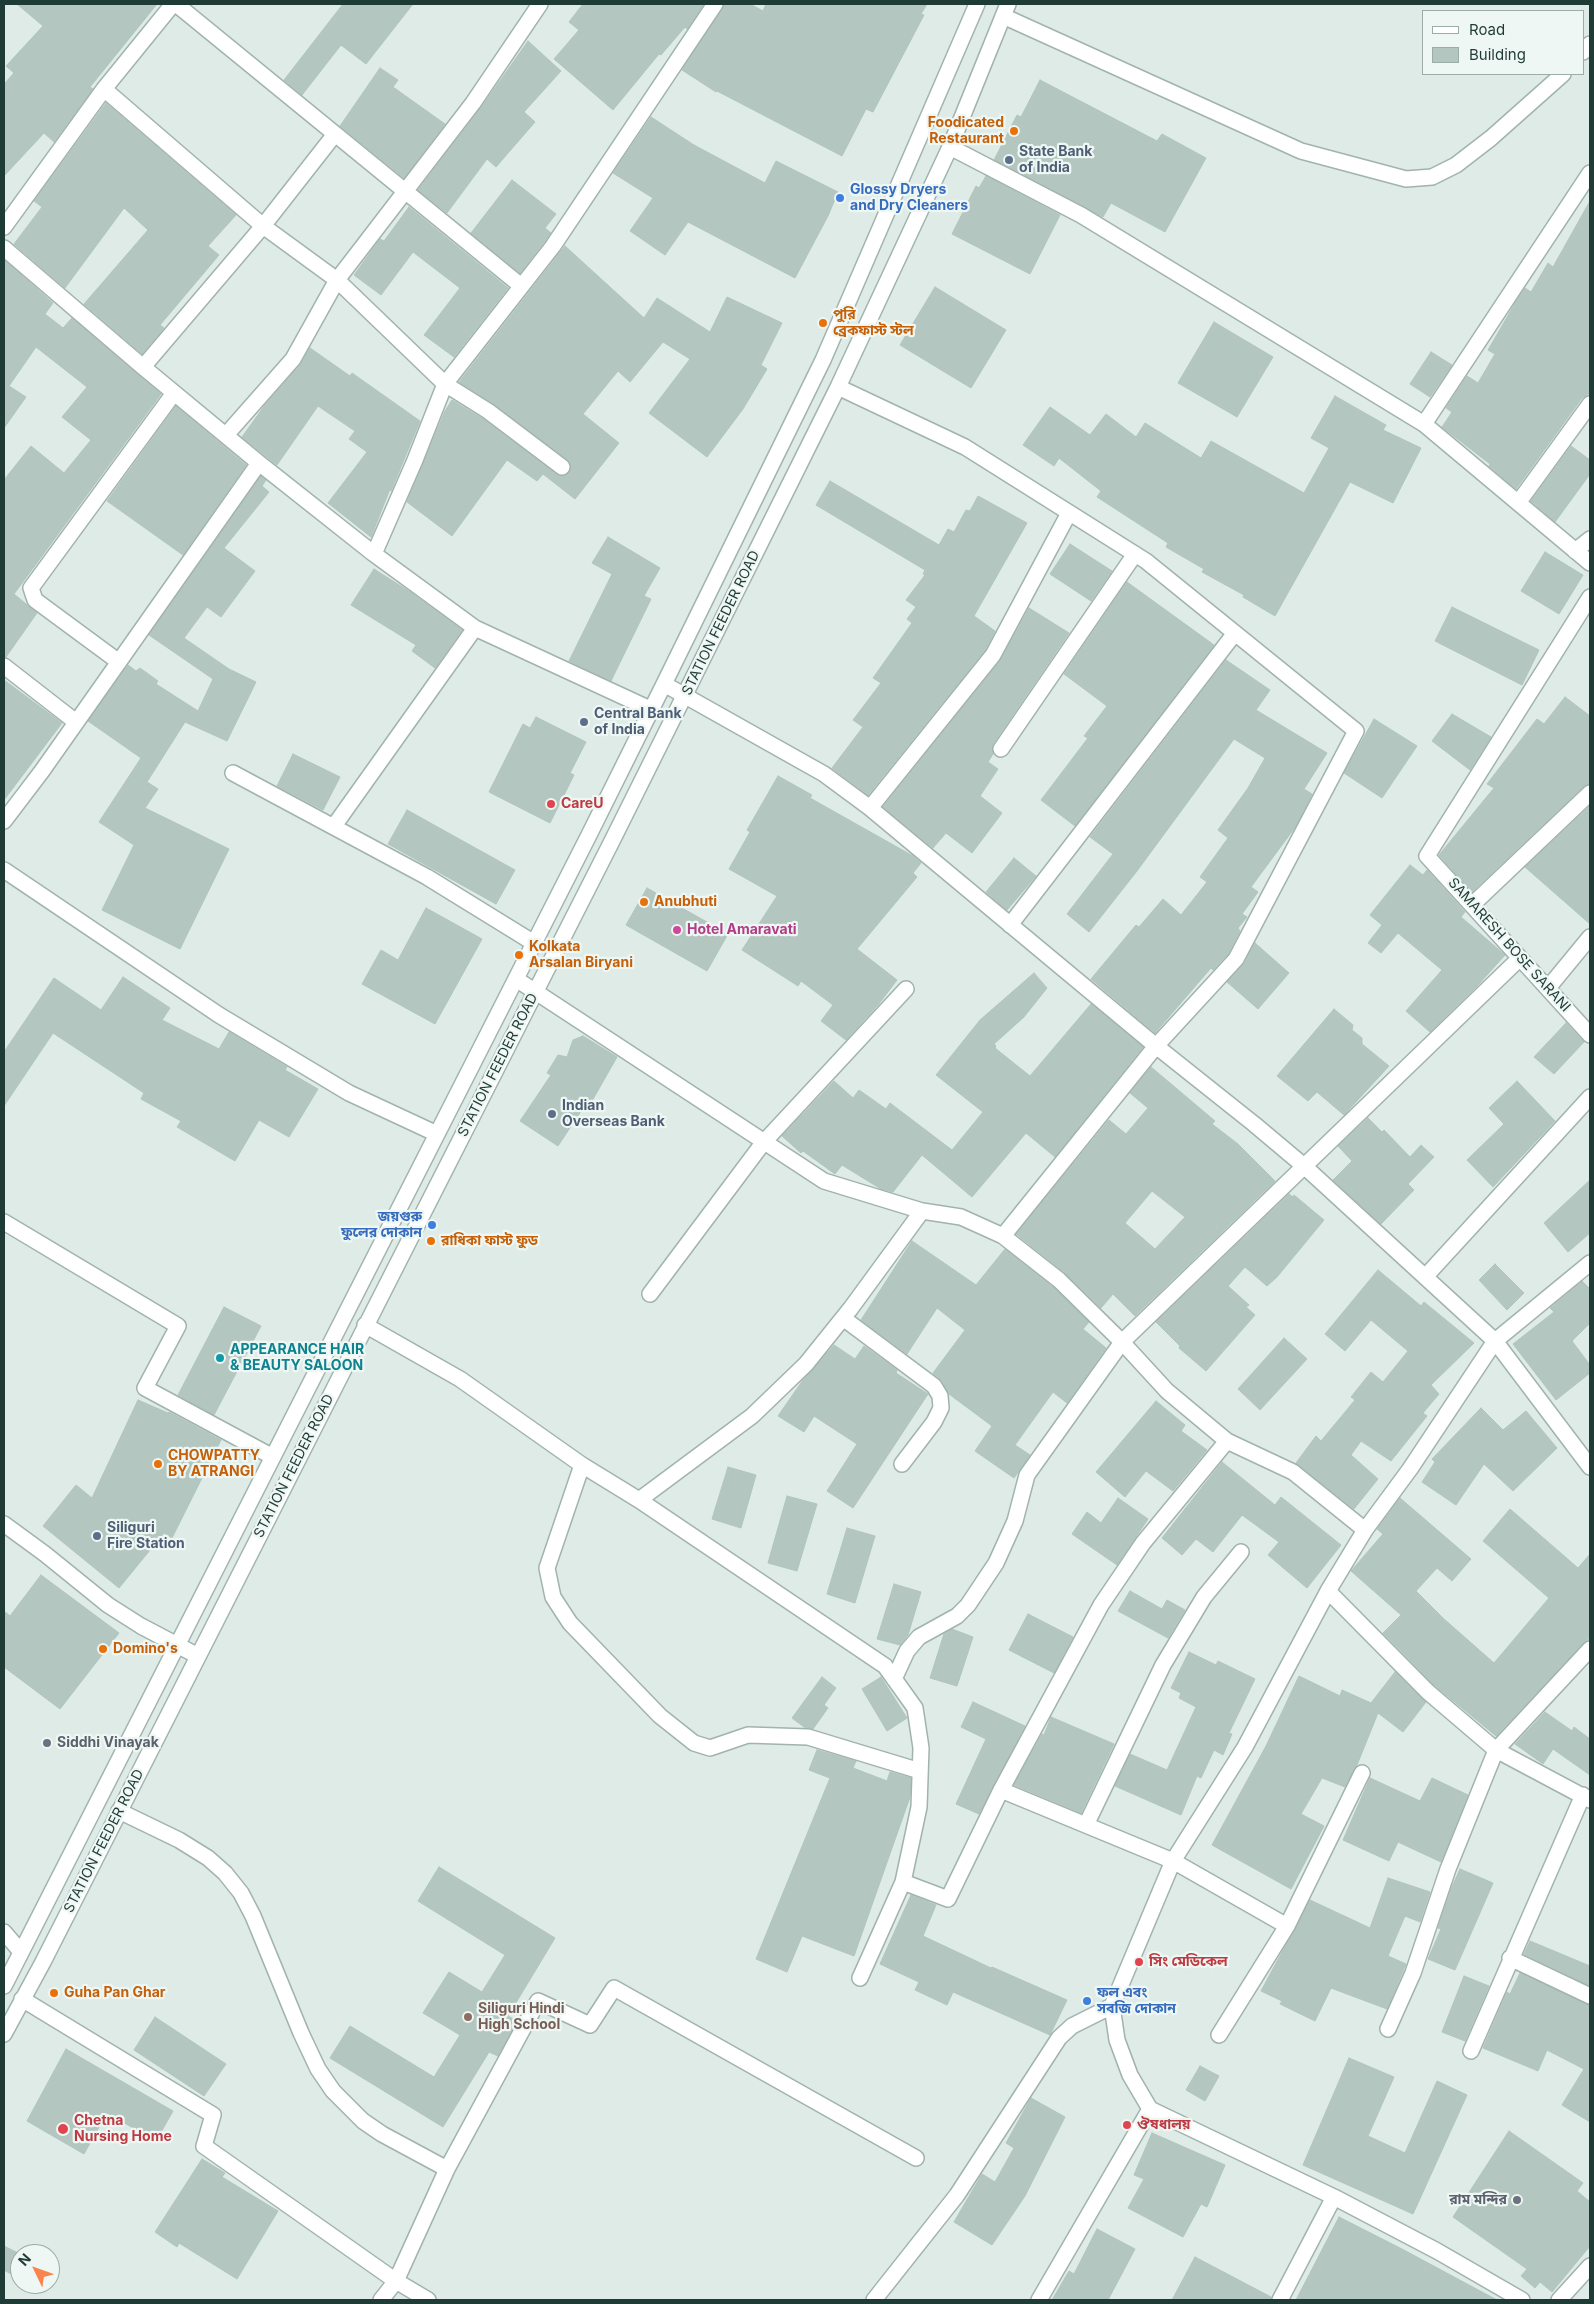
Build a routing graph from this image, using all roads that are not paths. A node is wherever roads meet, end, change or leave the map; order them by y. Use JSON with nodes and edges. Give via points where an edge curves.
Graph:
{"nodes":[{"id":1,"x":175,"y":4,"type":"edge"},
{"id":2,"x":540,"y":4,"type":"edge"},
{"id":3,"x":715,"y":4,"type":"edge"},
{"id":4,"x":977,"y":4,"type":"edge"},
{"id":5,"x":1006,"y":10,"type":"edge"},
{"id":6,"x":1562,"y":75,"type":"edge"},
{"id":7,"x":104,"y":88,"type":"junction"},
{"id":8,"x":335,"y":134,"type":"junction"},
{"id":9,"x":950,"y":147,"type":"junction"},
{"id":10,"x":1590,"y":173,"type":"edge"},
{"id":11,"x":406,"y":192,"type":"junction"},
{"id":12,"x":263,"y":226,"type":"junction"},
{"id":13,"x":4,"y":227,"type":"edge"},
{"id":14,"x":4,"y":248,"type":"edge"},
{"id":15,"x":338,"y":280,"type":"junction"},
{"id":16,"x":520,"y":285,"type":"junction"},
{"id":17,"x":143,"y":367,"type":"junction"},
{"id":18,"x":445,"y":384,"type":"junction"},
{"id":19,"x":838,"y":387,"type":"junction"},
{"id":20,"x":174,"y":393,"type":"junction"},
{"id":21,"x":1590,"y":404,"type":"edge"},
{"id":22,"x":1424,"y":424,"type":"junction"},
{"id":23,"x":226,"y":435,"type":"junction"},
{"id":24,"x":259,"y":463,"type":"junction"},
{"id":25,"x":562,"y":467,"type":"dead end"},
{"id":26,"x":1518,"y":503,"type":"junction"},
{"id":27,"x":1069,"y":513,"type":"junction"},
{"id":28,"x":1590,"y":539,"type":"edge"},
{"id":29,"x":1575,"y":551,"type":"junction"},
{"id":30,"x":374,"y":554,"type":"junction"},
{"id":31,"x":1135,"y":554,"type":"junction"},
{"id":32,"x":1590,"y":563,"type":"edge"},
{"id":33,"x":1590,"y":597,"type":"edge"},
{"id":34,"x":475,"y":628,"type":"junction"},
{"id":35,"x":1236,"y":633,"type":"junction"},
{"id":36,"x":118,"y":662,"type":"junction"},
{"id":37,"x":4,"y":666,"type":"edge"},
{"id":38,"x":664,"y":684,"type":"junction"},
{"id":39,"x":685,"y":695,"type":"junction"},
{"id":40,"x":650,"y":709,"type":"junction"},
{"id":41,"x":76,"y":722,"type":"junction"},
{"id":42,"x":1001,"y":749,"type":"dead end"},
{"id":43,"x":233,"y":773,"type":"dead end"},
{"id":44,"x":1590,"y":793,"type":"edge"},
{"id":45,"x":870,"y":808,"type":"junction"},
{"id":46,"x":4,"y":821,"type":"edge"},
{"id":47,"x":334,"y":826,"type":"junction"},
{"id":48,"x":4,"y":870,"type":"edge"},
{"id":49,"x":1472,"y":905,"type":"junction"},
{"id":50,"x":1010,"y":925,"type":"junction"},
{"id":51,"x":1590,"y":937,"type":"edge"},
{"id":52,"x":534,"y":943,"type":"junction"},
{"id":53,"x":1520,"y":958,"type":"junction"},
{"id":54,"x":516,"y":979,"type":"junction"},
{"id":55,"x":1548,"y":988,"type":"junction"},
{"id":56,"x":906,"y":989,"type":"dead end"},
{"id":57,"x":535,"y":990,"type":"junction"},
{"id":58,"x":1590,"y":1035,"type":"edge"},
{"id":59,"x":1156,"y":1046,"type":"junction"},
{"id":60,"x":1590,"y":1096,"type":"edge"},
{"id":61,"x":437,"y":1134,"type":"junction"},
{"id":62,"x":763,"y":1143,"type":"junction"},
{"id":63,"x":1304,"y":1166,"type":"junction"},
{"id":64,"x":922,"y":1210,"type":"junction"},
{"id":65,"x":4,"y":1222,"type":"edge"},
{"id":66,"x":1003,"y":1236,"type":"junction"},
{"id":67,"x":1590,"y":1263,"type":"edge"},
{"id":68,"x":1425,"y":1277,"type":"junction"},
{"id":69,"x":650,"y":1294,"type":"dead end"},
{"id":70,"x":842,"y":1318,"type":"junction"},
{"id":71,"x":365,"y":1325,"type":"junction"},
{"id":72,"x":1495,"y":1341,"type":"junction"},
{"id":73,"x":1122,"y":1342,"type":"junction"},
{"id":74,"x":1227,"y":1440,"type":"junction"},
{"id":75,"x":273,"y":1457,"type":"junction"},
{"id":76,"x":902,"y":1464,"type":"dead end"},
{"id":77,"x":582,"y":1465,"type":"junction"},
{"id":78,"x":1590,"y":1468,"type":"edge"},
{"id":79,"x":638,"y":1500,"type":"junction"},
{"id":80,"x":4,"y":1524,"type":"edge"},
{"id":81,"x":1366,"y":1530,"type":"junction"},
{"id":82,"x":1241,"y":1552,"type":"dead end"},
{"id":83,"x":1328,"y":1591,"type":"junction"},
{"id":84,"x":178,"y":1645,"type":"junction"},
{"id":85,"x":1590,"y":1649,"type":"edge"},
{"id":86,"x":198,"y":1656,"type":"junction"},
{"id":87,"x":894,"y":1679,"type":"junction"},
{"id":88,"x":1496,"y":1750,"type":"junction"},
{"id":89,"x":920,"y":1771,"type":"junction"},
{"id":90,"x":1362,"y":1772,"type":"dead end"},
{"id":91,"x":1001,"y":1790,"type":"junction"},
{"id":92,"x":1587,"y":1798,"type":"edge"},
{"id":93,"x":119,"y":1811,"type":"junction"},
{"id":94,"x":1086,"y":1825,"type":"junction"},
{"id":95,"x":1174,"y":1861,"type":"junction"},
{"id":96,"x":903,"y":1882,"type":"junction"},
{"id":97,"x":1287,"y":1926,"type":"junction"},
{"id":98,"x":4,"y":1932,"type":"edge"},
{"id":99,"x":21,"y":1952,"type":"junction"},
{"id":100,"x":1510,"y":1958,"type":"junction"},
{"id":101,"x":860,"y":1978,"type":"dead end"},
{"id":102,"x":4,"y":1986,"type":"edge"},
{"id":103,"x":1590,"y":1996,"type":"edge"},
{"id":104,"x":22,"y":1999,"type":"junction"},
{"id":105,"x":1112,"y":2006,"type":"junction"},
{"id":106,"x":1388,"y":2030,"type":"dead end"},
{"id":107,"x":4,"y":2034,"type":"edge"},
{"id":108,"x":1219,"y":2036,"type":"dead end"},
{"id":109,"x":1471,"y":2051,"type":"dead end"},
{"id":110,"x":1150,"y":2109,"type":"junction"},
{"id":111,"x":916,"y":2158,"type":"dead end"},
{"id":112,"x":447,"y":2169,"type":"junction"},
{"id":113,"x":1334,"y":2197,"type":"junction"},
{"id":114,"x":1590,"y":2266,"type":"edge"},
{"id":115,"x":396,"y":2281,"type":"junction"},
{"id":116,"x":381,"y":2300,"type":"edge"},
{"id":117,"x":428,"y":2300,"type":"edge"},
{"id":118,"x":874,"y":2300,"type":"edge"},
{"id":119,"x":1039,"y":2300,"type":"edge"},
{"id":120,"x":1280,"y":2300,"type":"edge"},
{"id":121,"x":1522,"y":2300,"type":"edge"},
{"id":122,"x":1559,"y":2300,"type":"edge"}],
"edges":[{"from":1,"to":7,"type":"street"},
{"from":1,"to":8,"type":"street"},
{"from":2,"to":11,"type":"street","via":[[473,103]]},
{"from":3,"to":16,"type":"street","via":[[552,246]]},
{"from":4,"to":38,"type":"street","name":"STATION FEEDER ROAD","via":[[823,360]]},
{"from":5,"to":6,"type":"street","via":[[1301,151],[1406,178],[1432,177],[1456,165]]},
{"from":5,"to":9,"type":"street","name":"STATION FEEDER ROAD"},
{"from":7,"to":12,"type":"street"},
{"from":7,"to":13,"type":"street"},
{"from":8,"to":11,"type":"street"},
{"from":8,"to":12,"type":"street"},
{"from":9,"to":19,"type":"street","name":"STATION FEEDER ROAD"},
{"from":9,"to":22,"type":"street","via":[[1081,215]]},
{"from":10,"to":22,"type":"street"},
{"from":11,"to":15,"type":"street"},
{"from":11,"to":16,"type":"street"},
{"from":12,"to":15,"type":"street"},
{"from":12,"to":17,"type":"street"},
{"from":14,"to":17,"type":"street"},
{"from":15,"to":18,"type":"street"},
{"from":15,"to":23,"type":"street","via":[[294,359]]},
{"from":16,"to":18,"type":"street"},
{"from":17,"to":20,"type":"street"},
{"from":18,"to":25,"type":"street","via":[[488,411]]},
{"from":18,"to":30,"type":"street"},
{"from":19,"to":27,"type":"street","via":[[965,447]]},
{"from":19,"to":39,"type":"street","name":"STATION FEEDER ROAD"},
{"from":20,"to":23,"type":"street"},
{"from":20,"to":36,"type":"street","via":[[31,588],[35,600]]},
{"from":21,"to":26,"type":"street"},
{"from":22,"to":26,"type":"street"},
{"from":23,"to":24,"type":"street"},
{"from":24,"to":30,"type":"street"},
{"from":24,"to":36,"type":"street"},
{"from":26,"to":29,"type":"street"},
{"from":27,"to":31,"type":"street"},
{"from":27,"to":45,"type":"street","via":[[993,655]]},
{"from":28,"to":29,"type":"street"},
{"from":29,"to":32,"type":"street"},
{"from":30,"to":34,"type":"street"},
{"from":31,"to":35,"type":"street"},
{"from":31,"to":42,"type":"street"},
{"from":33,"to":49,"type":"street","name":"SAMARESH BOSE SARANI","via":[[1427,856]]},
{"from":34,"to":40,"type":"street"},
{"from":34,"to":47,"type":"street"},
{"from":35,"to":50,"type":"street"},
{"from":35,"to":59,"type":"street","via":[[1356,731],[1236,959]]},
{"from":36,"to":41,"type":"street"},
{"from":37,"to":41,"type":"street"},
{"from":38,"to":39,"type":"street"},
{"from":38,"to":40,"type":"street","name":"STATION FEEDER ROAD"},
{"from":39,"to":45,"type":"street","via":[[824,774]]},
{"from":39,"to":57,"type":"street","name":"STATION FEEDER ROAD"},
{"from":40,"to":52,"type":"street","name":"STATION FEEDER ROAD"},
{"from":41,"to":46,"type":"street"},
{"from":43,"to":47,"type":"street"},
{"from":44,"to":49,"type":"street"},
{"from":45,"to":50,"type":"street"},
{"from":47,"to":52,"type":"street","via":[[427,876]]},
{"from":48,"to":61,"type":"street","via":[[218,1015],[349,1093]]},
{"from":49,"to":53,"type":"street","name":"SAMARESH BOSE SARANI"},
{"from":50,"to":59,"type":"street"},
{"from":51,"to":55,"type":"street"},
{"from":52,"to":54,"type":"street","name":"STATION FEEDER ROAD"},
{"from":53,"to":55,"type":"street","name":"SAMARESH BOSE SARANI"},
{"from":53,"to":63,"type":"street"},
{"from":54,"to":57,"type":"street"},
{"from":54,"to":61,"type":"street","name":"STATION FEEDER ROAD"},
{"from":55,"to":58,"type":"street","name":"SAMARESH BOSE SARANI"},
{"from":56,"to":62,"type":"street"},
{"from":57,"to":62,"type":"street"},
{"from":57,"to":71,"type":"street","name":"STATION FEEDER ROAD"},
{"from":59,"to":63,"type":"street"},
{"from":59,"to":66,"type":"street"},
{"from":60,"to":68,"type":"street"},
{"from":61,"to":75,"type":"street","name":"STATION FEEDER ROAD"},
{"from":62,"to":64,"type":"street","via":[[824,1182]]},
{"from":62,"to":69,"type":"street"},
{"from":63,"to":68,"type":"street"},
{"from":63,"to":73,"type":"street"},
{"from":64,"to":66,"type":"street","via":[[961,1217]]},
{"from":64,"to":70,"type":"street"},
{"from":65,"to":75,"type":"street","via":[[178,1326],[145,1388]]},
{"from":66,"to":73,"type":"street","via":[[1059,1280]]},
{"from":67,"to":72,"type":"street"},
{"from":68,"to":72,"type":"street"},
{"from":70,"to":76,"type":"street","via":[[934,1386],[940,1396],[941,1408],[934,1422]]},
{"from":70,"to":79,"type":"street","via":[[806,1364],[752,1416]]},
{"from":71,"to":77,"type":"street","via":[[460,1379]]},
{"from":71,"to":86,"type":"street","name":"STATION FEEDER ROAD"},
{"from":72,"to":78,"type":"street"},
{"from":72,"to":81,"type":"street"},
{"from":73,"to":74,"type":"street","via":[[1167,1391]]},
{"from":73,"to":87,"type":"street","via":[[1027,1475],[1015,1521],[996,1563],[973,1598],[957,1616],[919,1637]]},
{"from":74,"to":81,"type":"street","via":[[1293,1472]]},
{"from":74,"to":91,"type":"street","via":[[1143,1543],[1101,1604]]},
{"from":75,"to":84,"type":"street","name":"STATION FEEDER ROAD"},
{"from":77,"to":79,"type":"street"},
{"from":77,"to":89,"type":"street","via":[[548,1568],[553,1596],[570,1623],[660,1716],[694,1743],[710,1748],[748,1735],[808,1737]]},
{"from":79,"to":87,"type":"street","via":[[885,1666]]},
{"from":80,"to":84,"type":"street","via":[[108,1605]]},
{"from":81,"to":83,"type":"street"},
{"from":82,"to":94,"type":"street","via":[[1204,1597],[1163,1665]]},
{"from":83,"to":88,"type":"street","via":[[1428,1692]]},
{"from":83,"to":95,"type":"street","via":[[1245,1747]]},
{"from":84,"to":86,"type":"street"},
{"from":84,"to":99,"type":"street","name":"STATION FEEDER ROAD"},
{"from":85,"to":88,"type":"street"},
{"from":86,"to":93,"type":"street","name":"STATION FEEDER ROAD"},
{"from":87,"to":89,"type":"street","via":[[914,1708],[921,1748]]},
{"from":88,"to":92,"type":"street"},
{"from":88,"to":106,"type":"street","via":[[1448,1869],[1413,1973]]},
{"from":89,"to":96,"type":"street","via":[[919,1807]]},
{"from":90,"to":97,"type":"street"},
{"from":91,"to":94,"type":"street"},
{"from":91,"to":96,"type":"street","via":[[948,1899]]},
{"from":92,"to":100,"type":"street"},
{"from":93,"to":104,"type":"street","name":"STATION FEEDER ROAD"},
{"from":93,"to":112,"type":"street","via":[[180,1840],[226,1873],[253,1916],[301,2033],[318,2069],[333,2091],[382,2134]]},
{"from":94,"to":95,"type":"street"},
{"from":95,"to":97,"type":"street"},
{"from":95,"to":105,"type":"street"},
{"from":96,"to":101,"type":"street"},
{"from":97,"to":108,"type":"street"},
{"from":98,"to":99,"type":"street"},
{"from":99,"to":102,"type":"street","name":"STATION FEEDER ROAD"},
{"from":100,"to":103,"type":"street"},
{"from":100,"to":109,"type":"street"},
{"from":104,"to":107,"type":"street","name":"STATION FEEDER ROAD"},
{"from":104,"to":115,"type":"street","via":[[213,2115],[204,2146]]},
{"from":105,"to":110,"type":"street","via":[[1117,2040],[1130,2075]]},
{"from":105,"to":118,"type":"street","via":[[1072,2026],[1059,2038],[958,2194]]},
{"from":110,"to":113,"type":"street"},
{"from":110,"to":119,"type":"street"},
{"from":111,"to":112,"type":"street","via":[[614,1988],[590,2025],[538,2001]]},
{"from":112,"to":115,"type":"street"},
{"from":113,"to":120,"type":"street"},
{"from":113,"to":121,"type":"street"},
{"from":114,"to":122,"type":"street"},
{"from":115,"to":116,"type":"street"},
{"from":115,"to":117,"type":"street"}]}
